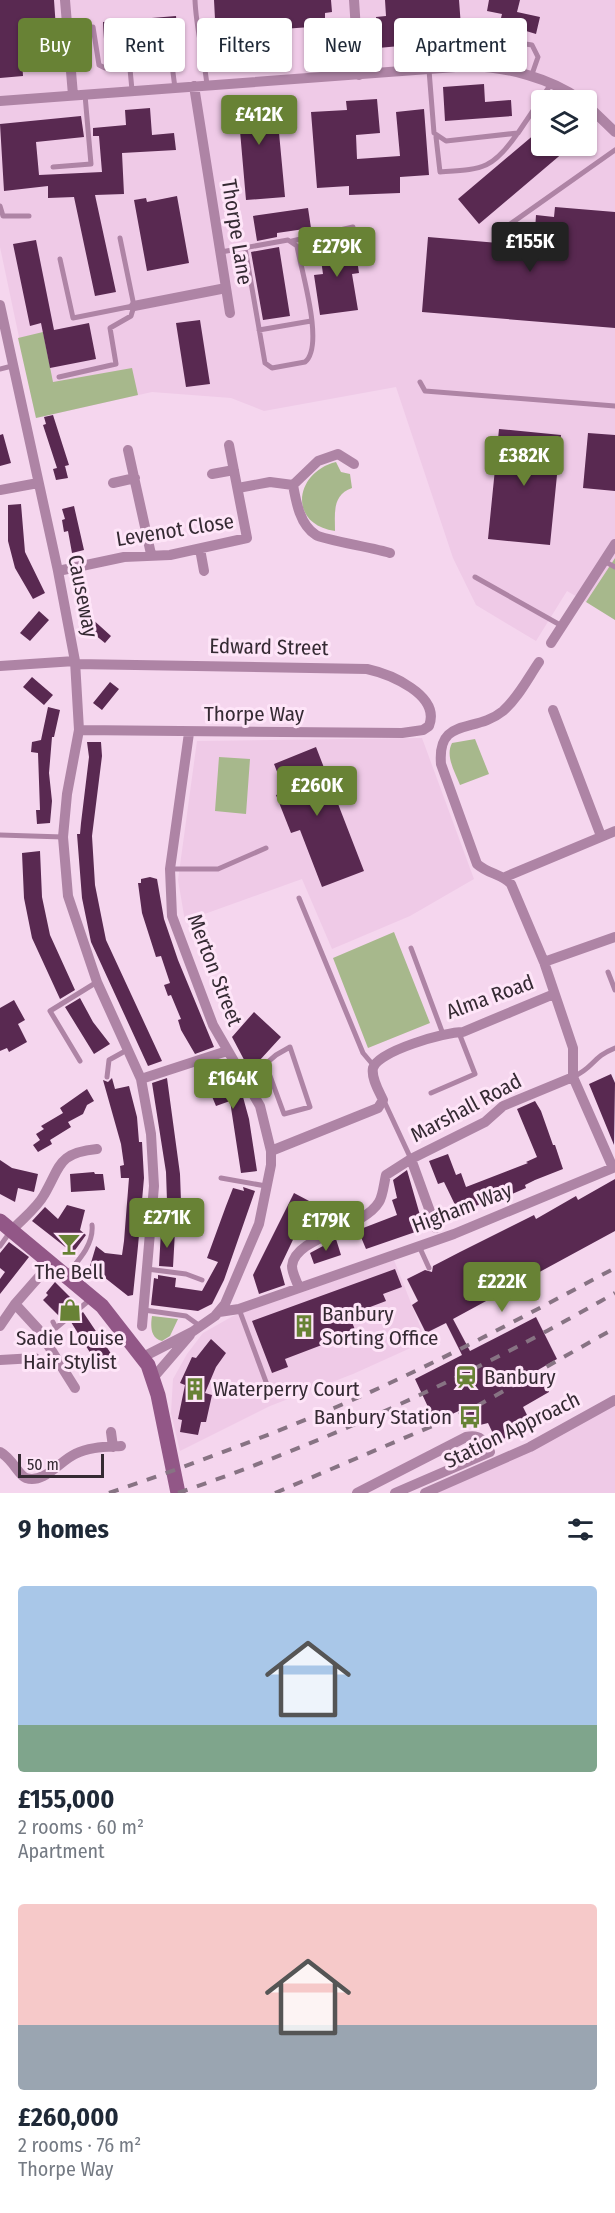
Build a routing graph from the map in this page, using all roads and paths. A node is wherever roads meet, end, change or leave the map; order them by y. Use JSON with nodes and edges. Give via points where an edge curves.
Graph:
{"nodes":[{"id":1,"x":65,"y":0,"type":"edge"},
{"id":2,"x":195,"y":0,"type":"edge"},
{"id":3,"x":354,"y":0,"type":"edge"},
{"id":4,"x":67,"y":18,"type":"edge"},
{"id":5,"x":92,"y":27,"type":"edge"},
{"id":6,"x":527,"y":44,"type":"edge"},
{"id":7,"x":104,"y":68,"type":"edge"},
{"id":8,"x":71,"y":72,"type":"edge"},
{"id":9,"x":130,"y":72,"type":"edge"},
{"id":10,"x":172,"y":72,"type":"edge"},
{"id":11,"x":401,"y":72,"type":"edge"},
{"id":12,"x":429,"y":72,"type":"edge"},
{"id":13,"x":508,"y":72,"type":"edge"},
{"id":14,"x":359,"y":75,"type":"junction"},
{"id":15,"x":531,"y":77,"type":"junction"},
{"id":16,"x":551,"y":84,"type":"junction"},
{"id":17,"x":207,"y":85,"type":"junction"},
{"id":18,"x":194,"y":86,"type":"junction"},
{"id":19,"x":175,"y":88,"type":"junction"},
{"id":20,"x":562,"y":90,"type":"edge"},
{"id":21,"x":132,"y":91,"type":"junction"},
{"id":22,"x":86,"y":94,"type":"junction"},
{"id":23,"x":72,"y":95,"type":"junction"},
{"id":24,"x":0,"y":101,"type":"edge"},
{"id":25,"x":597,"y":115,"type":"edge"},
{"id":26,"x":615,"y":132,"type":"edge"},
{"id":27,"x":518,"y":133,"type":"junction"},
{"id":28,"x":436,"y":137,"type":"junction"},
{"id":29,"x":615,"y":150,"type":"edge"},
{"id":30,"x":53,"y":167,"type":"dead end"},
{"id":31,"x":0,"y":206,"type":"edge"},
{"id":32,"x":29,"y":216,"type":"dead end"},
{"id":33,"x":353,"y":227,"type":"dead end"},
{"id":34,"x":506,"y":227,"type":"dead end"},
{"id":35,"x":120,"y":238,"type":"dead end"},
{"id":36,"x":292,"y":241,"type":"junction"},
{"id":37,"x":245,"y":248,"type":"junction"},
{"id":38,"x":221,"y":252,"type":"junction"},
{"id":39,"x":60,"y":259,"type":"dead end"},
{"id":40,"x":226,"y":288,"type":"junction"},
{"id":41,"x":0,"y":304,"type":"edge"},
{"id":42,"x":134,"y":306,"type":"junction"},
{"id":43,"x":230,"y":313,"type":"dead end"},
{"id":44,"x":311,"y":321,"type":"junction"},
{"id":45,"x":259,"y":330,"type":"junction"},
{"id":46,"x":12,"y":366,"type":"junction"},
{"id":47,"x":0,"y":369,"type":"edge"},
{"id":48,"x":59,"y":377,"type":"dead end"},
{"id":49,"x":420,"y":382,"type":"dead end"},
{"id":50,"x":615,"y":406,"type":"edge"},
{"id":51,"x":229,"y":445,"type":"dead end"},
{"id":52,"x":128,"y":450,"type":"dead end"},
{"id":53,"x":354,"y":464,"type":"dead end"},
{"id":54,"x":234,"y":470,"type":"junction"},
{"id":55,"x":212,"y":474,"type":"dead end"},
{"id":56,"x":135,"y":478,"type":"junction"},
{"id":57,"x":38,"y":483,"type":"junction"},
{"id":58,"x":113,"y":483,"type":"dead end"},
{"id":59,"x":293,"y":485,"type":"junction"},
{"id":60,"x":238,"y":488,"type":"junction"},
{"id":61,"x":0,"y":490,"type":"edge"},
{"id":62,"x":615,"y":544,"type":"edge"},
{"id":63,"x":200,"y":549,"type":"junction"},
{"id":64,"x":390,"y":552,"type":"dead end"},
{"id":65,"x":151,"y":554,"type":"junction"},
{"id":66,"x":604,"y":561,"type":"junction"},
{"id":67,"x":615,"y":567,"type":"edge"},
{"id":68,"x":58,"y":571,"type":"junction"},
{"id":69,"x":204,"y":571,"type":"dead end"},
{"id":70,"x":476,"y":577,"type":"dead end"},
{"id":71,"x":562,"y":626,"type":"junction"},
{"id":72,"x":551,"y":643,"type":"dead end"},
{"id":73,"x":75,"y":662,"type":"junction"},
{"id":74,"x":539,"y":662,"type":"dead end"},
{"id":75,"x":0,"y":666,"type":"edge"},
{"id":76,"x":553,"y":710,"type":"dead end"},
{"id":77,"x":429,"y":726,"type":"joint"},
{"id":78,"x":79,"y":730,"type":"junction"},
{"id":79,"x":189,"y":733,"type":"junction"},
{"id":80,"x":615,"y":831,"type":"edge"},
{"id":81,"x":0,"y":835,"type":"edge"},
{"id":82,"x":602,"y":836,"type":"junction"},
{"id":83,"x":63,"y":837,"type":"junction"},
{"id":84,"x":266,"y":848,"type":"dead end"},
{"id":85,"x":170,"y":869,"type":"junction"},
{"id":86,"x":505,"y":877,"type":"junction"},
{"id":87,"x":299,"y":898,"type":"dead end"},
{"id":88,"x":615,"y":937,"type":"edge"},
{"id":89,"x":411,"y":948,"type":"dead end"},
{"id":90,"x":544,"y":962,"type":"junction"},
{"id":91,"x":608,"y":972,"type":"dead end"},
{"id":92,"x":97,"y":982,"type":"junction"},
{"id":93,"x":615,"y":990,"type":"edge"},
{"id":94,"x":554,"y":994,"type":"junction"},
{"id":95,"x":458,"y":1032,"type":"junction"},
{"id":96,"x":443,"y":1034,"type":"junction"},
{"id":97,"x":615,"y":1048,"type":"edge"},
{"id":98,"x":129,"y":1050,"type":"junction"},
{"id":99,"x":227,"y":1051,"type":"junction"},
{"id":100,"x":80,"y":1061,"type":"dead end"},
{"id":101,"x":266,"y":1065,"type":"junction"},
{"id":102,"x":374,"y":1066,"type":"junction"},
{"id":103,"x":107,"y":1077,"type":"dead end"},
{"id":104,"x":573,"y":1077,"type":"junction"},
{"id":105,"x":141,"y":1079,"type":"junction"},
{"id":106,"x":247,"y":1080,"type":"junction"},
{"id":107,"x":431,"y":1093,"type":"dead end"},
{"id":108,"x":383,"y":1100,"type":"junction"},
{"id":109,"x":97,"y":1149,"type":"dead end"},
{"id":110,"x":271,"y":1151,"type":"junction"},
{"id":111,"x":411,"y":1160,"type":"junction"},
{"id":112,"x":614,"y":1167,"type":"edge"},
{"id":113,"x":221,"y":1178,"type":"dead end"},
{"id":114,"x":268,"y":1186,"type":"junction"},
{"id":115,"x":92,"y":1225,"type":"dead end"},
{"id":116,"x":6,"y":1226,"type":"edge"},
{"id":117,"x":436,"y":1228,"type":"dead end"},
{"id":118,"x":0,"y":1246,"type":"edge"},
{"id":119,"x":419,"y":1246,"type":"junction"},
{"id":120,"x":51,"y":1263,"type":"junction"},
{"id":121,"x":429,"y":1268,"type":"dead end"},
{"id":122,"x":147,"y":1269,"type":"junction"},
{"id":123,"x":66,"y":1275,"type":"junction"},
{"id":124,"x":202,"y":1280,"type":"dead end"},
{"id":125,"x":298,"y":1288,"type":"junction"},
{"id":126,"x":93,"y":1297,"type":"junction"},
{"id":127,"x":15,"y":1304,"type":"junction"},
{"id":128,"x":239,"y":1309,"type":"junction"},
{"id":129,"x":144,"y":1310,"type":"junction"},
{"id":130,"x":219,"y":1312,"type":"junction"},
{"id":131,"x":53,"y":1322,"type":"dead end"},
{"id":132,"x":0,"y":1326,"type":"edge"},
{"id":133,"x":142,"y":1326,"type":"dead end"},
{"id":134,"x":196,"y":1329,"type":"junction"},
{"id":135,"x":142,"y":1357,"type":"junction"},
{"id":136,"x":35,"y":1358,"type":"dead end"},
{"id":137,"x":0,"y":1360,"type":"edge"},
{"id":138,"x":153,"y":1378,"type":"junction"},
{"id":139,"x":75,"y":1388,"type":"dead end"},
{"id":140,"x":269,"y":1390,"type":"dead end"},
{"id":141,"x":615,"y":1400,"type":"edge"},
{"id":142,"x":111,"y":1432,"type":"dead end"},
{"id":143,"x":0,"y":1452,"type":"edge"},
{"id":144,"x":178,"y":1493,"type":"edge"},
{"id":145,"x":357,"y":1493,"type":"edge"},
{"id":146,"x":395,"y":1493,"type":"edge"},
{"id":147,"x":425,"y":1493,"type":"edge"}],
"edges":[{"from":1,"to":4,"type":"street"},
{"from":2,"to":17,"type":"lane"},
{"from":3,"to":14,"type":"street"},
{"from":5,"to":7,"type":"lane","via":[[99,65]]},
{"from":6,"to":15,"type":"lane","via":[[532,45],[538,57]]},
{"from":8,"to":23,"type":"street"},
{"from":9,"to":21,"type":"lane"},
{"from":10,"to":19,"type":"lane"},
{"from":11,"to":14,"type":"street"},
{"from":12,"to":28,"type":"lane"},
{"from":13,"to":15,"type":"street"},
{"from":14,"to":17,"type":"street"},
{"from":15,"to":16,"type":"street"},
{"from":16,"to":20,"type":"street"},
{"from":16,"to":27,"type":"lane"},
{"from":17,"to":18,"type":"street"},
{"from":18,"to":19,"type":"street"},
{"from":18,"to":38,"type":"street","name":"Thorpe Lane"},
{"from":19,"to":21,"type":"street"},
{"from":21,"to":22,"type":"street"},
{"from":22,"to":23,"type":"street"},
{"from":22,"to":30,"type":"lane","via":[[91,164]]},
{"from":23,"to":24,"type":"street"},
{"from":25,"to":26,"type":"street"},
{"from":27,"to":28,"type":"lane","via":[[446,141]]},
{"from":27,"to":28,"type":"lane","via":[[505,152],[487,166],[440,172]]},
{"from":29,"to":34,"type":"lane"},
{"from":31,"to":32,"type":"lane","via":[[3,216]]},
{"from":33,"to":36,"type":"lane"},
{"from":35,"to":42,"type":"lane"},
{"from":36,"to":37,"type":"lane"},
{"from":36,"to":44,"type":"lane","via":[[297,246]]},
{"from":37,"to":38,"type":"lane"},
{"from":37,"to":45,"type":"lane"},
{"from":38,"to":40,"type":"street","name":"Thorpe Lane"},
{"from":39,"to":42,"type":"lane","via":[[74,318]]},
{"from":40,"to":42,"type":"street"},
{"from":40,"to":43,"type":"street","name":"Thorpe Lane"},
{"from":41,"to":46,"type":"street","name":"Causeway"},
{"from":42,"to":48,"type":"lane","via":[[131,316],[110,328],[116,364]]},
{"from":44,"to":45,"type":"lane"},
{"from":44,"to":45,"type":"lane","via":[[314,343],[309,358],[295,365],[268,366]]},
{"from":46,"to":47,"type":"lane"},
{"from":46,"to":57,"type":"street","name":"Causeway"},
{"from":49,"to":50,"type":"lane","via":[[425,391]]},
{"from":51,"to":54,"type":"street","name":"Levenot Close"},
{"from":52,"to":56,"type":"street"},
{"from":53,"to":59,"type":"street","via":[[338,454],[318,460]]},
{"from":54,"to":55,"type":"street"},
{"from":54,"to":60,"type":"street","name":"Levenot Close"},
{"from":56,"to":58,"type":"street"},
{"from":56,"to":65,"type":"street"},
{"from":57,"to":61,"type":"street"},
{"from":57,"to":68,"type":"street","name":"Causeway"},
{"from":59,"to":60,"type":"street","name":"Levenot Close","via":[[270,482]]},
{"from":59,"to":64,"type":"street","via":[[296,506],[317,536]]},
{"from":60,"to":63,"type":"street","name":"Levenot Close","via":[[247,538]]},
{"from":62,"to":66,"type":"street"},
{"from":63,"to":65,"type":"street","name":"Levenot Close"},
{"from":63,"to":69,"type":"street"},
{"from":65,"to":68,"type":"street","name":"Levenot Close"},
{"from":66,"to":67,"type":"lane"},
{"from":66,"to":71,"type":"street"},
{"from":68,"to":73,"type":"street","name":"Causeway"},
{"from":70,"to":71,"type":"lane"},
{"from":71,"to":72,"type":"street"},
{"from":73,"to":75,"type":"street","name":"Edward Street"},
{"from":73,"to":77,"type":"street","name":"Edward Street","via":[[367,669],[395,677],[416,692],[429,709]]},
{"from":73,"to":78,"type":"street","name":"Causeway"},
{"from":74,"to":86,"type":"street","via":[[503,710],[479,724],[454,729],[445,735],[440,747],[447,782],[477,864]]},
{"from":76,"to":82,"type":"street"},
{"from":77,"to":79,"type":"street","name":"Thorpe Way","via":[[402,733]]},
{"from":78,"to":79,"type":"street","name":"Thorpe Way"},
{"from":78,"to":83,"type":"street","name":"Causeway"},
{"from":79,"to":85,"type":"street","name":"Merton Street"},
{"from":80,"to":82,"type":"street"},
{"from":81,"to":83,"type":"lane"},
{"from":82,"to":86,"type":"street"},
{"from":83,"to":92,"type":"street","name":"Causeway","via":[[68,896]]},
{"from":84,"to":85,"type":"lane","via":[[218,869]]},
{"from":85,"to":99,"type":"street","name":"Merton Street","via":[[175,926],[205,1007]]},
{"from":86,"to":90,"type":"street","name":"Alma Road"},
{"from":87,"to":102,"type":"lane","via":[[363,1053]]},
{"from":88,"to":90,"type":"street"},
{"from":89,"to":96,"type":"lane"},
{"from":90,"to":94,"type":"street","name":"Alma Road"},
{"from":91,"to":93,"type":"lane"},
{"from":92,"to":98,"type":"street","name":"Causeway"},
{"from":92,"to":100,"type":"lane","via":[[50,1011]]},
{"from":94,"to":95,"type":"street","name":"Alma Road"},
{"from":94,"to":104,"type":"street","via":[[573,1048]]},
{"from":95,"to":96,"type":"street","name":"Alma Road"},
{"from":95,"to":107,"type":"lane","via":[[475,1074]]},
{"from":96,"to":102,"type":"street","name":"Alma Road","via":[[382,1057]]},
{"from":97,"to":104,"type":"lane","name":"Marshall Road","via":[[598,1055],[587,1071]]},
{"from":98,"to":103,"type":"lane","via":[[109,1060]]},
{"from":98,"to":105,"type":"street","name":"Causeway"},
{"from":99,"to":105,"type":"street"},
{"from":99,"to":106,"type":"street","name":"Merton Street"},
{"from":101,"to":101,"type":"lane","via":[[290,1047],[310,1107],[284,1114]]},
{"from":101,"to":106,"type":"lane"},
{"from":102,"to":108,"type":"street","via":[[372,1074]]},
{"from":104,"to":111,"type":"street","name":"Marshall Road","via":[[503,1106],[498,1117]]},
{"from":104,"to":112,"type":"street"},
{"from":105,"to":122,"type":"street","name":"Causeway","via":[[154,1170]]},
{"from":106,"to":110,"type":"street","name":"Merton Street","via":[[260,1106]]},
{"from":108,"to":110,"type":"street","via":[[367,1114]]},
{"from":108,"to":111,"type":"lane"},
{"from":109,"to":116,"type":"street","via":[[79,1151],[58,1164],[43,1197]]},
{"from":110,"to":114,"type":"street","name":"Merton Street"},
{"from":111,"to":117,"type":"street","name":"Marshall Road"},
{"from":111,"to":125,"type":"street","name":"Marshall Road","via":[[386,1175],[380,1202],[360,1221],[304,1246],[292,1267]]},
{"from":112,"to":119,"type":"street","name":"Higham Way"},
{"from":113,"to":114,"type":"lane"},
{"from":114,"to":130,"type":"street","name":"Merton Street","via":[[250,1248]]},
{"from":115,"to":123,"type":"lane","via":[[93,1234],[81,1259]]},
{"from":116,"to":118,"type":"lane"},
{"from":116,"to":120,"type":"street"},
{"from":119,"to":121,"type":"lane"},
{"from":119,"to":125,"type":"street","name":"Higham Way"},
{"from":120,"to":123,"type":"street"},
{"from":120,"to":127,"type":"street"},
{"from":122,"to":124,"type":"lane"},
{"from":122,"to":129,"type":"street","name":"Causeway"},
{"from":123,"to":126,"type":"street"},
{"from":125,"to":128,"type":"street","name":"Higham Way"},
{"from":126,"to":131,"type":"lane","via":[[56,1328]]},
{"from":126,"to":135,"type":"street"},
{"from":127,"to":132,"type":"street"},
{"from":127,"to":139,"type":"street","via":[[38,1329]]},
{"from":128,"to":130,"type":"street","name":"Higham Way"},
{"from":128,"to":140,"type":"lane"},
{"from":129,"to":133,"type":"street","name":"Causeway"},
{"from":129,"to":134,"type":"lane","via":[[186,1316]]},
{"from":130,"to":134,"type":"street","name":"Merton Street"},
{"from":134,"to":135,"type":"street","name":"Merton Street"},
{"from":134,"to":138,"type":"street","name":"Merton Street"},
{"from":135,"to":138,"type":"street"},
{"from":136,"to":137,"type":"street"},
{"from":138,"to":144,"type":"street"},
{"from":141,"to":147,"type":"street","name":"Station Approach","via":[[530,1447]]},
{"from":142,"to":143,"type":"street","via":[[117,1446],[78,1453],[32,1479],[20,1474],[11,1459]]},
{"from":145,"to":146,"type":"street","via":[[466,1437],[481,1437],[490,1452]]}]}
